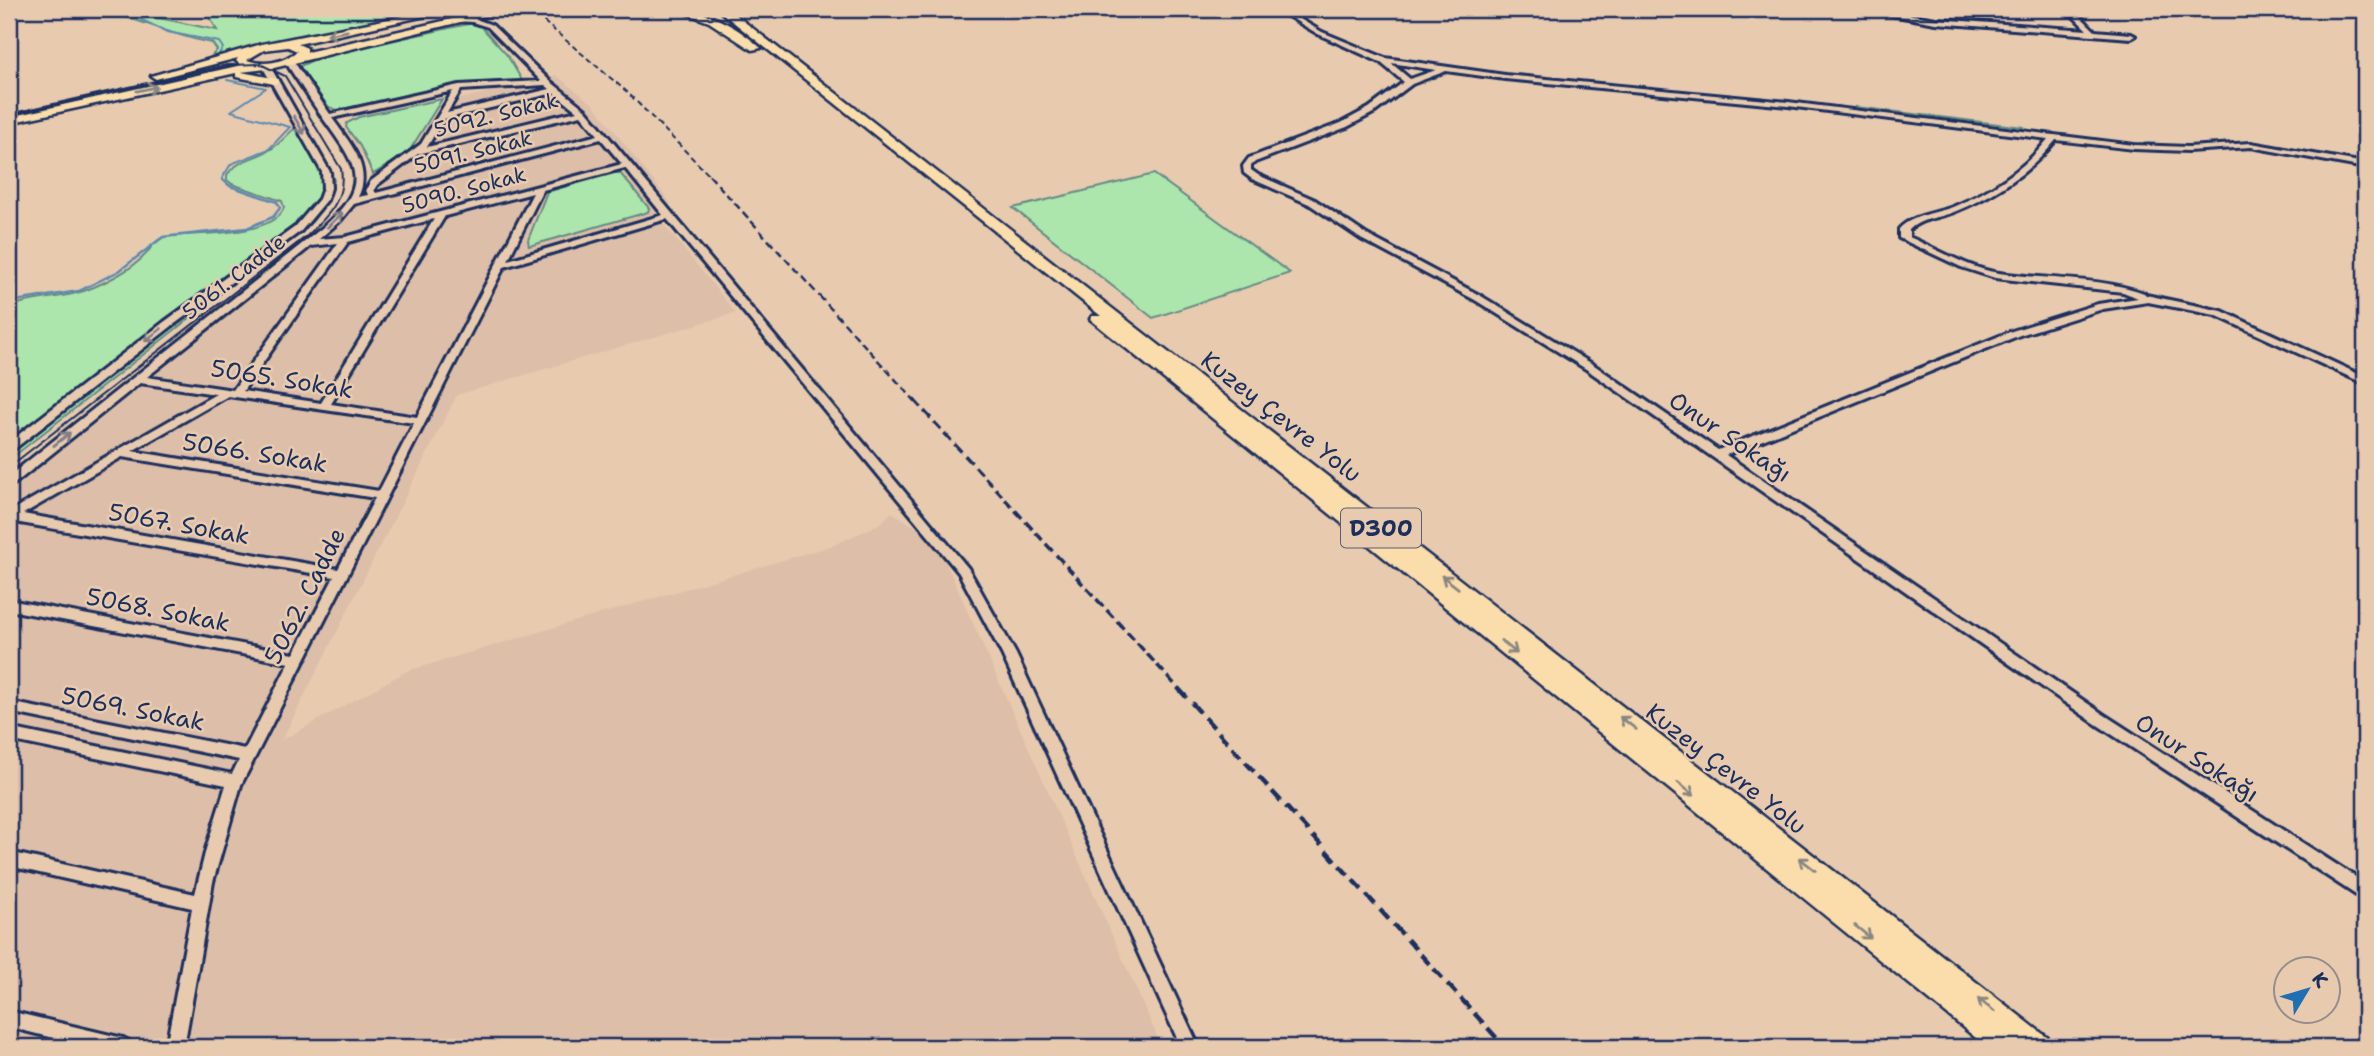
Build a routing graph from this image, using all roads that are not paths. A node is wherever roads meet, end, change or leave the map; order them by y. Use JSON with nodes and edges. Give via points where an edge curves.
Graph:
{"nodes":[{"id":1,"x":121,"y":9,"type":"edge"},
{"id":2,"x":452,"y":9,"type":"edge"},
{"id":3,"x":508,"y":9,"type":"edge"},
{"id":4,"x":517,"y":9,"type":"edge"},
{"id":5,"x":679,"y":9,"type":"edge"},
{"id":6,"x":708,"y":9,"type":"edge"},
{"id":7,"x":722,"y":9,"type":"edge"},
{"id":8,"x":1279,"y":9,"type":"edge"},
{"id":9,"x":1868,"y":9,"type":"edge"},
{"id":10,"x":1884,"y":9,"type":"edge"},
{"id":11,"x":2070,"y":9,"type":"edge"},
{"id":12,"x":137,"y":12,"type":"dead end"},
{"id":13,"x":489,"y":19,"type":"junction"},
{"id":14,"x":377,"y":25,"type":"junction"},
{"id":15,"x":2093,"y":33,"type":"junction"},
{"id":16,"x":2131,"y":36,"type":"dead end"},
{"id":17,"x":389,"y":37,"type":"junction"},
{"id":18,"x":279,"y":45,"type":"junction"},
{"id":19,"x":251,"y":51,"type":"junction"},
{"id":20,"x":292,"y":59,"type":"junction"},
{"id":21,"x":772,"y":59,"type":"junction"},
{"id":22,"x":1383,"y":60,"type":"junction"},
{"id":23,"x":253,"y":66,"type":"junction"},
{"id":24,"x":266,"y":66,"type":"junction"},
{"id":25,"x":1447,"y":68,"type":"junction"},
{"id":26,"x":216,"y":75,"type":"junction"},
{"id":27,"x":274,"y":81,"type":"junction"},
{"id":28,"x":1409,"y":82,"type":"junction"},
{"id":29,"x":551,"y":86,"type":"junction"},
{"id":30,"x":459,"y":88,"type":"junction"},
{"id":31,"x":9,"y":109,"type":"edge"},
{"id":32,"x":583,"y":112,"type":"junction"},
{"id":33,"x":326,"y":117,"type":"junction"},
{"id":34,"x":442,"y":117,"type":"junction"},
{"id":35,"x":9,"y":120,"type":"edge"},
{"id":36,"x":604,"y":136,"type":"junction"},
{"id":37,"x":2055,"y":136,"type":"junction"},
{"id":38,"x":418,"y":152,"type":"junction"},
{"id":39,"x":628,"y":165,"type":"junction"},
{"id":40,"x":2365,"y":165,"type":"edge"},
{"id":41,"x":540,"y":188,"type":"junction"},
{"id":42,"x":373,"y":196,"type":"junction"},
{"id":43,"x":351,"y":202,"type":"junction"},
{"id":44,"x":442,"y":214,"type":"junction"},
{"id":45,"x":668,"y":216,"type":"junction"},
{"id":46,"x":345,"y":240,"type":"junction"},
{"id":47,"x":308,"y":243,"type":"junction"},
{"id":48,"x":501,"y":265,"type":"junction"},
{"id":49,"x":2144,"y":298,"type":"junction"},
{"id":50,"x":138,"y":379,"type":"junction"},
{"id":51,"x":2365,"y":381,"type":"edge"},
{"id":52,"x":231,"y":393,"type":"junction"},
{"id":53,"x":324,"y":407,"type":"junction"},
{"id":54,"x":420,"y":421,"type":"junction"},
{"id":55,"x":9,"y":447,"type":"edge"},
{"id":56,"x":120,"y":453,"type":"junction"},
{"id":57,"x":1720,"y":454,"type":"junction"},
{"id":58,"x":9,"y":482,"type":"edge"},
{"id":59,"x":382,"y":495,"type":"junction"},
{"id":60,"x":9,"y":516,"type":"edge"},
{"id":61,"x":342,"y":574,"type":"junction"},
{"id":62,"x":9,"y":605,"type":"edge"},
{"id":63,"x":298,"y":660,"type":"junction"},
{"id":64,"x":9,"y":707,"type":"edge"},
{"id":65,"x":9,"y":734,"type":"edge"},
{"id":66,"x":249,"y":756,"type":"junction"},
{"id":67,"x":236,"y":781,"type":"junction"},
{"id":68,"x":9,"y":859,"type":"edge"},
{"id":69,"x":2365,"y":892,"type":"edge"},
{"id":70,"x":199,"y":902,"type":"junction"},
{"id":71,"x":9,"y":1019,"type":"edge"},
{"id":72,"x":123,"y":1047,"type":"edge"},
{"id":73,"x":175,"y":1047,"type":"edge"},
{"id":74,"x":1190,"y":1047,"type":"edge"},
{"id":75,"x":2006,"y":1047,"type":"edge"},
{"id":76,"x":2039,"y":1047,"type":"edge"}],
"edges":[{"from":1,"to":12,"type":"street"},
{"from":2,"to":14,"type":"highway"},
{"from":3,"to":13,"type":"highway"},
{"from":4,"to":13,"type":"highway"},
{"from":5,"to":21,"type":"highway","via":[[723,26]]},
{"from":6,"to":21,"type":"highway","name":"Kuzey Çevre Yolu","number":"D300"},
{"from":76,"to":7,"type":"highway","name":"Kuzey Çevre Yolu","number":"D300","one_way":true},
{"from":8,"to":22,"type":"street"},
{"from":9,"to":15,"type":"street","via":[[1936,21]]},
{"from":10,"to":15,"type":"street"},
{"from":11,"to":15,"type":"street"},
{"from":13,"to":17,"type":"highway","via":[[458,20]]},
{"from":13,"to":29,"type":"street"},
{"from":14,"to":17,"type":"highway","via":[[369,34]]},
{"from":14,"to":18,"type":"highway","one_way":true},
{"from":15,"to":16,"type":"street"},
{"from":17,"to":20,"type":"highway"},
{"from":18,"to":19,"type":"highway"},
{"from":18,"to":20,"type":"highway","via":[[302,48]]},
{"from":19,"to":23,"type":"highway","via":[[241,60]]},
{"from":19,"to":31,"type":"highway"},
{"from":20,"to":24,"type":"highway"},
{"from":20,"to":33,"type":"street"},
{"from":21,"to":75,"type":"highway","name":"Kuzey Çevre Yolu","number":"D300","one_way":true},
{"from":22,"to":25,"type":"street"},
{"from":22,"to":28,"type":"street"},
{"from":23,"to":24,"type":"highway"},
{"from":23,"to":26,"type":"highway"},
{"from":24,"to":27,"type":"street","name":"5061. Cadde"},
{"from":25,"to":28,"type":"street","name":"Onur Sokağı"},
{"from":25,"to":37,"type":"street"},
{"from":26,"to":27,"type":"highway"},
{"from":35,"to":26,"type":"highway","one_way":true},
{"from":27,"to":55,"type":"street","name":"5061. Cadde","one_way":true,"via":[[326,172],[327,188],[320,206],[298,229]]},
{"from":28,"to":57,"type":"street","name":"Onur Sokağı","via":[[1362,116],[1255,159],[1247,171],[1306,198],[1364,237],[1506,315]]},
{"from":29,"to":30,"type":"street"},
{"from":29,"to":32,"type":"street"},
{"from":29,"to":34,"type":"street"},
{"from":30,"to":33,"type":"street"},
{"from":30,"to":34,"type":"street"},
{"from":32,"to":36,"type":"street"},
{"from":32,"to":38,"type":"street","name":"5092. Sokak"},
{"from":33,"to":43,"type":"street","via":[[359,166],[359,183]]},
{"from":34,"to":38,"type":"street"},
{"from":36,"to":39,"type":"street"},
{"from":36,"to":42,"type":"street","name":"5091. Sokak"},
{"from":37,"to":40,"type":"street","via":[[2153,148],[2251,145]]},
{"from":37,"to":49,"type":"street","via":[[2019,173],[1968,202],[1910,223],[1903,238],[1995,275],[2124,289]]},
{"from":38,"to":42,"type":"street","via":[[374,183]]},
{"from":39,"to":41,"type":"street","name":"5090. Sokak"},
{"from":39,"to":45,"type":"street"},
{"from":41,"to":44,"type":"street","name":"5090. Sokak"},
{"from":41,"to":48,"type":"street","name":"5062. Cadde"},
{"from":42,"to":43,"type":"street","name":"5091. Sokak"},
{"from":47,"to":43,"type":"street","name":"5061. Cadde","one_way":true},
{"from":44,"to":46,"type":"street","name":"5090. Sokak"},
{"from":44,"to":53,"type":"street"},
{"from":45,"to":48,"type":"street"},
{"from":45,"to":74,"type":"street","via":[[964,571],[1009,654]]},
{"from":46,"to":47,"type":"street","name":"5090. Sokak"},
{"from":46,"to":52,"type":"street"},
{"from":47,"to":50,"type":"street","name":"5061. Cadde"},
{"from":48,"to":54,"type":"street","name":"5062. Cadde"},
{"from":49,"to":51,"type":"street","via":[[2218,313]]},
{"from":49,"to":57,"type":"street","via":[[2016,332]]},
{"from":50,"to":52,"type":"street","name":"5065. Sokak"},
{"from":58,"to":50,"type":"street","name":"5061. Cadde","one_way":true},
{"from":52,"to":53,"type":"street","name":"5065. Sokak"},
{"from":52,"to":56,"type":"street"},
{"from":53,"to":54,"type":"street","name":"5065. Sokak"},
{"from":54,"to":59,"type":"street","name":"5062. Cadde"},
{"from":56,"to":59,"type":"street","name":"5066. Sokak"},
{"from":56,"to":60,"type":"street"},
{"from":57,"to":69,"type":"street","name":"Onur Sokağı","via":[[2098,718]]},
{"from":59,"to":61,"type":"street","name":"5062. Cadde"},
{"from":60,"to":61,"type":"street","name":"5067. Sokak"},
{"from":61,"to":63,"type":"street","name":"5062. Cadde"},
{"from":62,"to":63,"type":"street","name":"5068. Sokak"},
{"from":63,"to":66,"type":"street","name":"5062. Cadde"},
{"from":64,"to":66,"type":"street","name":"5069. Sokak"},
{"from":65,"to":67,"type":"street","name":"5069. Sokak"},
{"from":66,"to":67,"type":"street","name":"5062. Cadde"},
{"from":67,"to":70,"type":"street","name":"5062. Cadde"},
{"from":68,"to":70,"type":"street"},
{"from":70,"to":73,"type":"street","name":"5062. Cadde"},
{"from":71,"to":72,"type":"street"}]}
